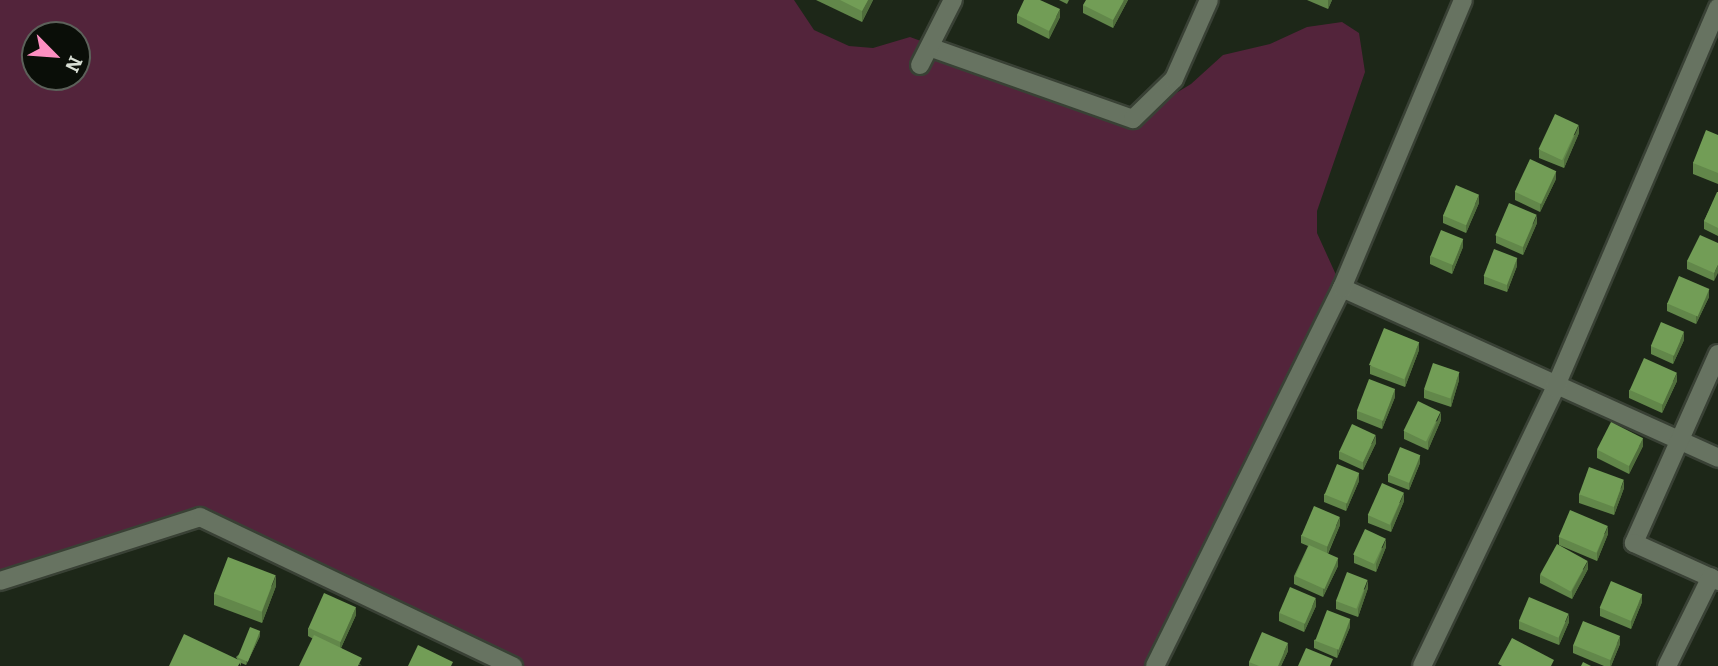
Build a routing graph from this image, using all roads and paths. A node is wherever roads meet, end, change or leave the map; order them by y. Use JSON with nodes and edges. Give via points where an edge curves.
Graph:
{"nodes":[{"id":1,"x":953,"y":0,"type":"edge"},
{"id":2,"x":1209,"y":0,"type":"edge"},
{"id":3,"x":1463,"y":0,"type":"edge"},
{"id":4,"x":1718,"y":7,"type":"edge"},
{"id":5,"x":932,"y":48,"type":"junction"},
{"id":6,"x":920,"y":65,"type":"dead end"},
{"id":7,"x":1342,"y":288,"type":"junction"},
{"id":8,"x":1718,"y":355,"type":"edge"},
{"id":9,"x":1555,"y":388,"type":"junction"},
{"id":10,"x":1680,"y":440,"type":"junction"},
{"id":11,"x":1718,"y":458,"type":"edge"},
{"id":12,"x":1714,"y":579,"type":"edge"},
{"id":13,"x":0,"y":581,"type":"edge"},
{"id":14,"x":513,"y":666,"type":"edge"},
{"id":15,"x":1155,"y":666,"type":"edge"},
{"id":16,"x":1422,"y":666,"type":"edge"},
{"id":17,"x":1667,"y":666,"type":"edge"}],
"edges":[{"from":1,"to":5,"type":"street"},
{"from":2,"to":5,"type":"street","via":[[1174,79],[1133,119]]},
{"from":3,"to":7,"type":"street"},
{"from":4,"to":9,"type":"street"},
{"from":5,"to":6,"type":"street"},
{"from":7,"to":9,"type":"street"},
{"from":7,"to":15,"type":"street"},
{"from":8,"to":10,"type":"street"},
{"from":9,"to":10,"type":"street"},
{"from":9,"to":16,"type":"street"},
{"from":10,"to":11,"type":"street"},
{"from":10,"to":12,"type":"street","via":[[1634,543]]},
{"from":12,"to":17,"type":"street"},
{"from":13,"to":14,"type":"street","via":[[200,517]]}]}
